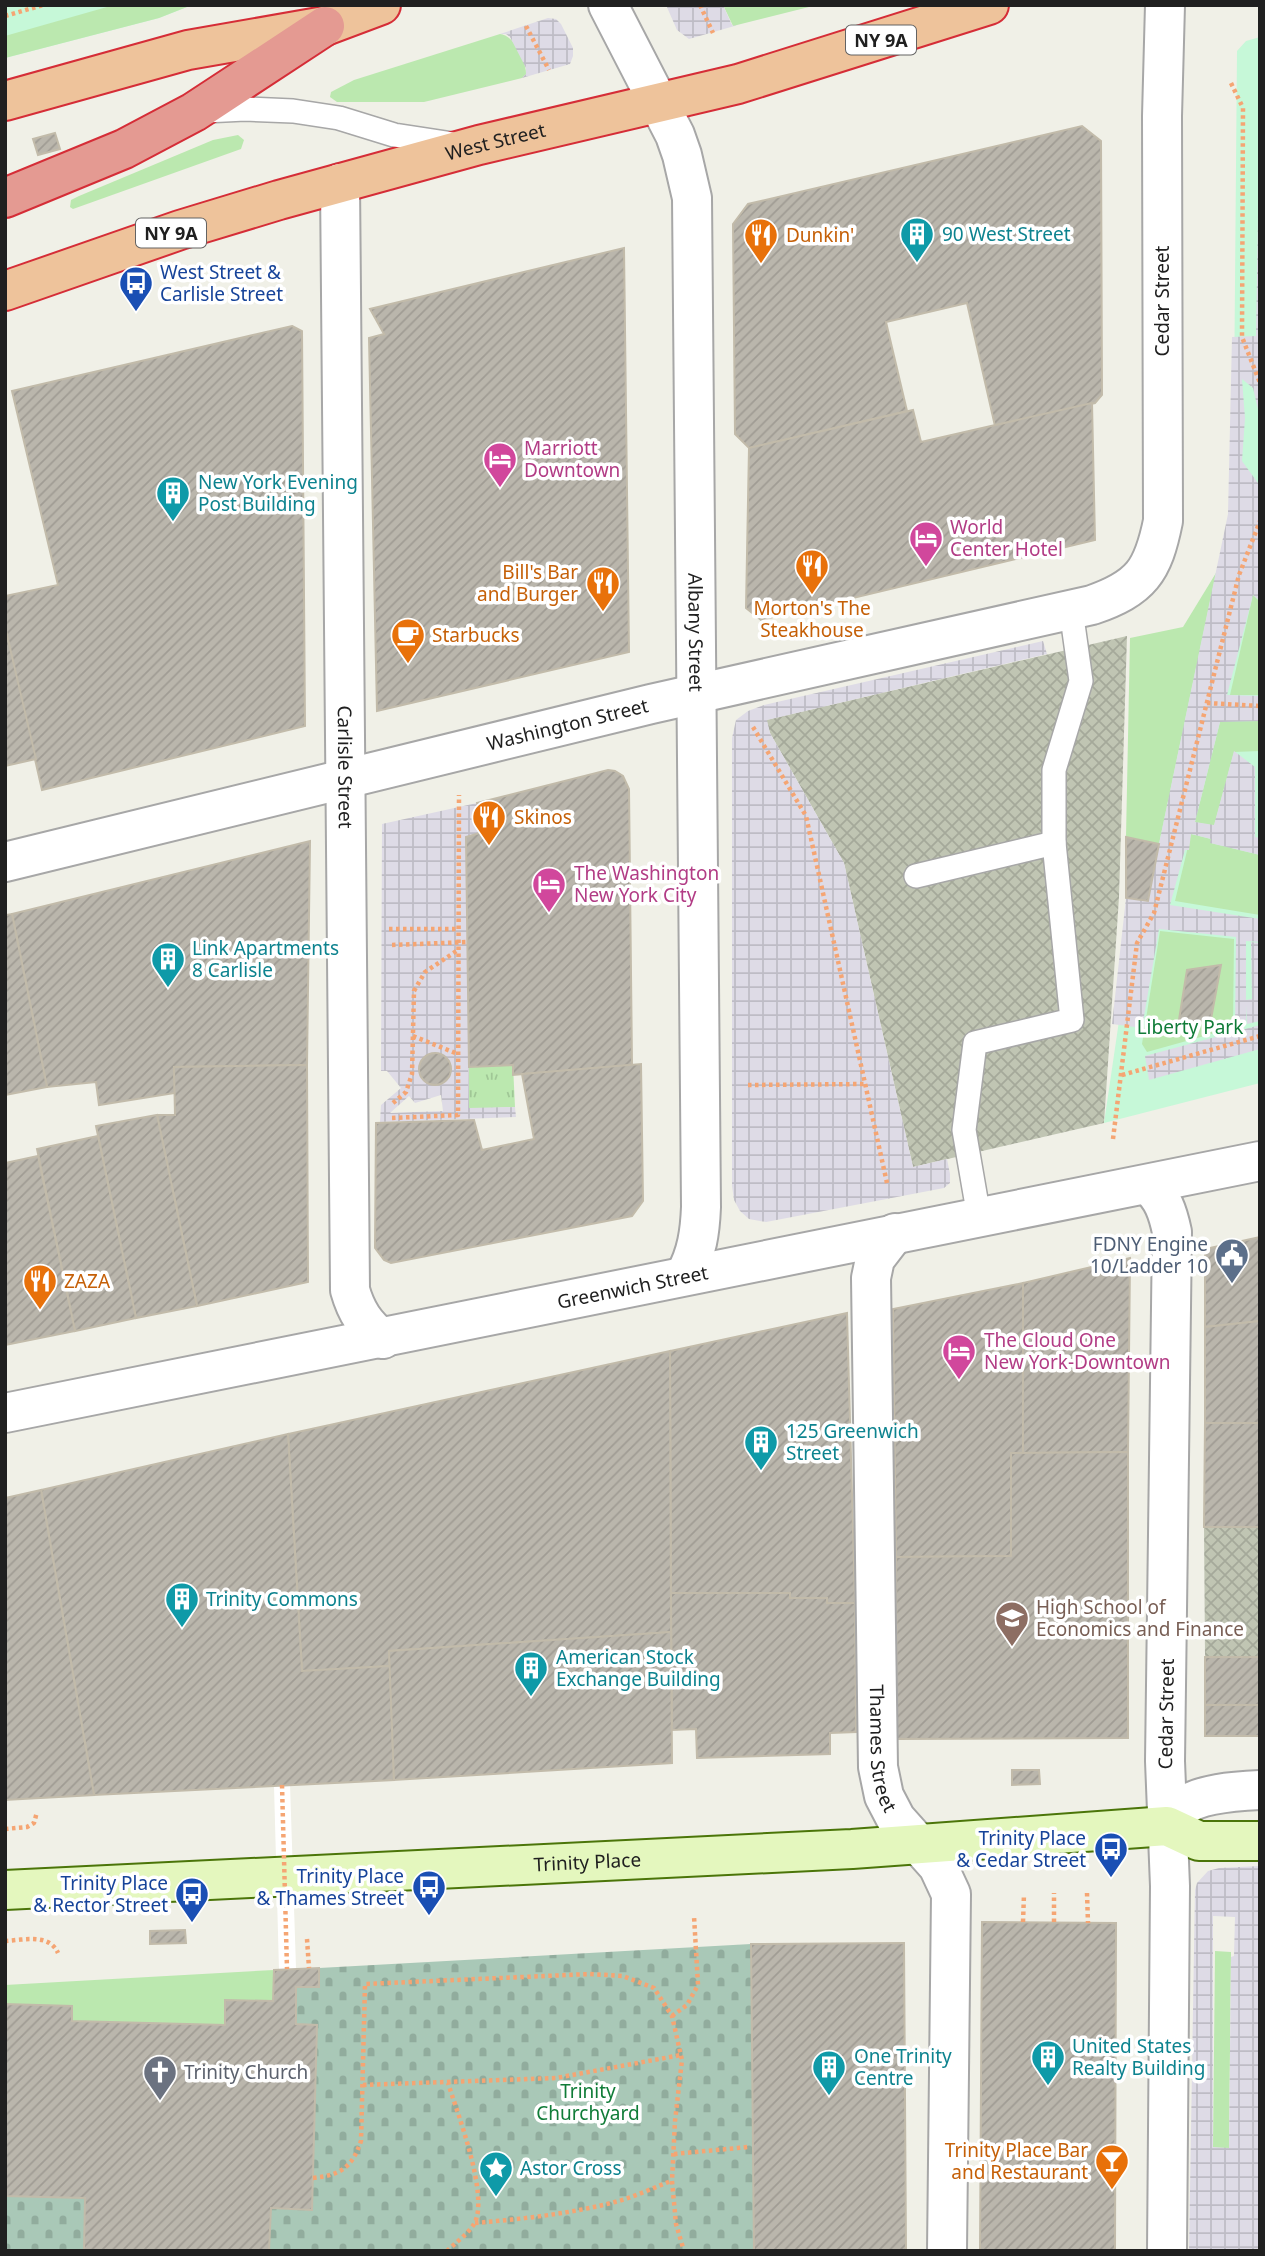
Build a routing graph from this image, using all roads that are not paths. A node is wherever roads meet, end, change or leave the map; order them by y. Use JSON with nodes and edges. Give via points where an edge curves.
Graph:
{"nodes":[{"id":1,"x":381,"y":5,"type":"edge"},
{"id":2,"x":608,"y":5,"type":"edge"},
{"id":3,"x":989,"y":5,"type":"edge"},
{"id":4,"x":1165,"y":5,"type":"edge"},
{"id":5,"x":325,"y":26,"type":"junction"},
{"id":6,"x":5,"y":101,"type":"edge"},
{"id":7,"x":659,"y":102,"type":"junction"},
{"id":8,"x":194,"y":112,"type":"junction"},
{"id":9,"x":479,"y":145,"type":"junction"},
{"id":10,"x":75,"y":170,"type":"junction"},
{"id":11,"x":5,"y":175,"type":"edge"},
{"id":12,"x":340,"y":183,"type":"junction"},
{"id":13,"x":5,"y":198,"type":"edge"},
{"id":14,"x":5,"y":291,"type":"edge"},
{"id":15,"x":1130,"y":587,"type":"joint"},
{"id":16,"x":1071,"y":610,"type":"junction"},
{"id":17,"x":696,"y":694,"type":"junction"},
{"id":18,"x":347,"y":779,"type":"junction"},
{"id":19,"x":1054,"y":843,"type":"junction"},
{"id":20,"x":5,"y":862,"type":"edge"},
{"id":21,"x":916,"y":876,"type":"dead end"},
{"id":22,"x":1260,"y":1161,"type":"edge"},
{"id":23,"x":1148,"y":1185,"type":"junction"},
{"id":24,"x":979,"y":1217,"type":"junction"},
{"id":25,"x":895,"y":1233,"type":"junction"},
{"id":26,"x":685,"y":1275,"type":"junction"},
{"id":27,"x":383,"y":1339,"type":"junction"},
{"id":28,"x":5,"y":1413,"type":"edge"},
{"id":29,"x":1260,"y":1790,"type":"edge"},
{"id":30,"x":1167,"y":1826,"type":"junction"},
{"id":31,"x":1260,"y":1841,"type":"edge"},
{"id":32,"x":917,"y":1845,"type":"junction"},
{"id":33,"x":5,"y":1890,"type":"edge"},
{"id":34,"x":947,"y":2251,"type":"edge"},
{"id":35,"x":1167,"y":2251,"type":"edge"}],
"edges":[{"from":1,"to":5,"type":"highway"},
{"from":2,"to":7,"type":"street","name":"Albany Street"},
{"from":3,"to":7,"type":"highway","name":"West Street","number":"NY 9A","via":[[738,84]]},
{"from":4,"to":15,"type":"street","name":"Cedar Street","via":[[1163,521],[1157,552]]},
{"from":5,"to":6,"type":"highway","via":[[188,50]]},
{"from":5,"to":8,"type":"highway"},
{"from":7,"to":9,"type":"highway","name":"West Street","number":"NY 9A"},
{"from":7,"to":17,"type":"street","name":"Albany Street","via":[[682,155],[692,198]]},
{"from":8,"to":9,"type":"lane","via":[[293,111],[339,118],[394,135]]},
{"from":8,"to":10,"type":"highway"},
{"from":9,"to":12,"type":"highway","name":"West Street","number":"NY 9A"},
{"from":10,"to":11,"type":"lane"},
{"from":10,"to":13,"type":"highway"},
{"from":12,"to":14,"type":"highway","name":"West Street","number":"NY 9A","via":[[180,230]]},
{"from":12,"to":18,"type":"street","name":"Carlisle Street"},
{"from":15,"to":16,"type":"street","name":"Washington Street","via":[[1114,597]]},
{"from":16,"to":17,"type":"street","name":"Washington Street"},
{"from":16,"to":19,"type":"lane","via":[[1081,681],[1054,770]]},
{"from":17,"to":18,"type":"street","name":"Washington Street"},
{"from":17,"to":26,"type":"street","name":"Albany Street","via":[[701,1207],[695,1257]]},
{"from":18,"to":20,"type":"street","name":"Washington Street"},
{"from":18,"to":27,"type":"street","name":"Carlisle Street","via":[[350,1290],[362,1318]]},
{"from":19,"to":21,"type":"lane"},
{"from":19,"to":24,"type":"lane","via":[[1072,1020],[975,1043],[964,1130]]},
{"from":22,"to":23,"type":"street","name":"Greenwich Street"},
{"from":23,"to":24,"type":"street","name":"Greenwich Street"},
{"from":23,"to":30,"type":"street","name":"Cedar Street","via":[[1164,1203],[1172,1232]]},
{"from":24,"to":25,"type":"street","name":"Greenwich Street"},
{"from":25,"to":26,"type":"street","name":"Greenwich Street"},
{"from":25,"to":32,"type":"street","name":"Thames Street","via":[[875,1259],[871,1278],[878,1767],[884,1796]]},
{"from":26,"to":27,"type":"street","name":"Greenwich Street"},
{"from":27,"to":28,"type":"street","name":"Greenwich Street"},
{"from":29,"to":30,"type":"street","via":[[1194,1800]]},
{"from":30,"to":31,"type":"main road","via":[[1199,1842]]},
{"from":30,"to":32,"type":"main road","name":"Trinity Place"},
{"from":30,"to":35,"type":"street","name":"Cedar Street"},
{"from":32,"to":33,"type":"main road","name":"Trinity Place"},
{"from":32,"to":34,"type":"street","name":"Thames Street","via":[[938,1866],[951,1894]]}]}
